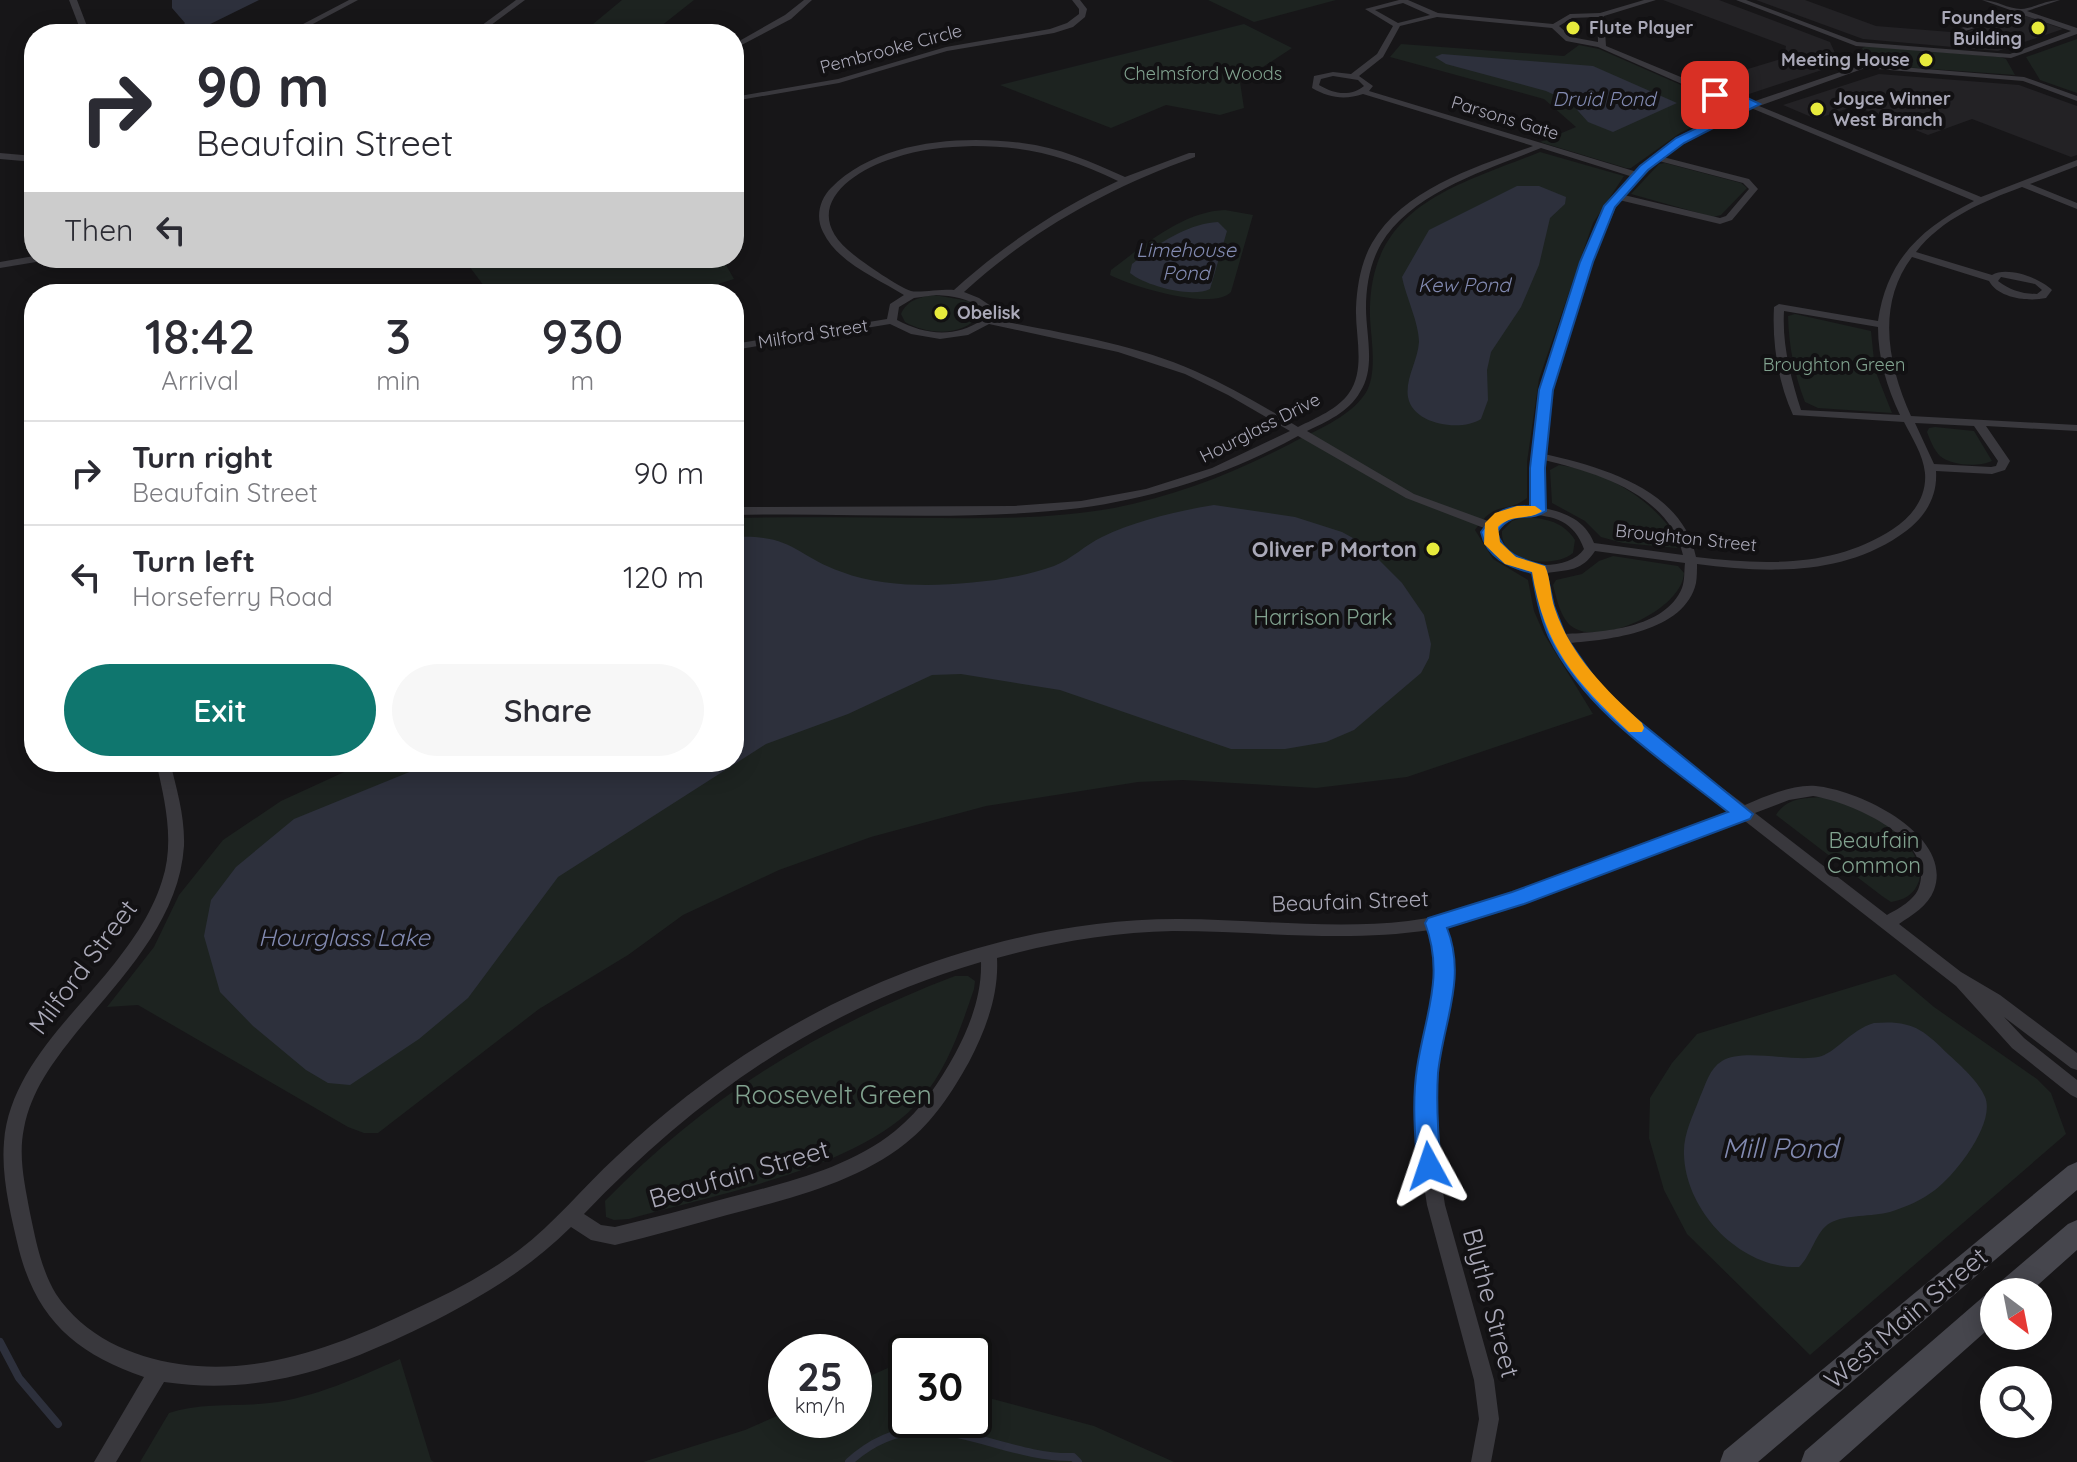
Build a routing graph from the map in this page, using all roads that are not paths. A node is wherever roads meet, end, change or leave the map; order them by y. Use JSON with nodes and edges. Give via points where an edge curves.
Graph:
{"nodes":[{"id":1,"x":73,"y":0,"type":"edge"},
{"id":2,"x":354,"y":0,"type":"edge"},
{"id":3,"x":521,"y":0,"type":"edge"},
{"id":4,"x":808,"y":0,"type":"edge"},
{"id":5,"x":1076,"y":0,"type":"edge"},
{"id":6,"x":1652,"y":0,"type":"edge"},
{"id":7,"x":1740,"y":0,"type":"edge"},
{"id":8,"x":1986,"y":0,"type":"edge"},
{"id":9,"x":2047,"y":1,"type":"edge"},
{"id":10,"x":2019,"y":11,"type":"junction"},
{"id":11,"x":1437,"y":15,"type":"junction"},
{"id":12,"x":1600,"y":15,"type":"junction"},
{"id":13,"x":82,"y":24,"type":"edge"},
{"id":14,"x":307,"y":24,"type":"edge"},
{"id":15,"x":488,"y":24,"type":"edge"},
{"id":16,"x":1397,"y":25,"type":"junction"},
{"id":17,"x":1554,"y":26,"type":"junction"},
{"id":18,"x":1959,"y":30,"type":"dead end"},
{"id":19,"x":2077,"y":31,"type":"edge"},
{"id":20,"x":744,"y":41,"type":"edge"},
{"id":21,"x":1856,"y":44,"type":"junction"},
{"id":22,"x":1602,"y":45,"type":"junction"},
{"id":23,"x":2015,"y":62,"type":"junction"},
{"id":24,"x":1864,"y":66,"type":"junction"},
{"id":25,"x":1354,"y":76,"type":"junction"},
{"id":26,"x":2024,"y":79,"type":"junction"},
{"id":27,"x":1365,"y":92,"type":"junction"},
{"id":28,"x":744,"y":97,"type":"edge"},
{"id":29,"x":2077,"y":99,"type":"edge"},
{"id":30,"x":1750,"y":106,"type":"junction"},
{"id":31,"x":1540,"y":146,"type":"junction"},
{"id":32,"x":1192,"y":155,"type":"dead end"},
{"id":33,"x":0,"y":156,"type":"edge"},
{"id":34,"x":24,"y":158,"type":"edge"},
{"id":35,"x":1657,"y":158,"type":"junction"},
{"id":36,"x":2077,"y":163,"type":"edge"},
{"id":37,"x":1637,"y":175,"type":"junction"},
{"id":38,"x":1124,"y":180,"type":"junction"},
{"id":39,"x":2023,"y":184,"type":"junction"},
{"id":40,"x":1618,"y":196,"type":"junction"},
{"id":41,"x":1982,"y":201,"type":"junction"},
{"id":42,"x":2077,"y":206,"type":"edge"},
{"id":43,"x":1909,"y":253,"type":"junction"},
{"id":44,"x":24,"y":261,"type":"edge"},
{"id":45,"x":0,"y":265,"type":"edge"},
{"id":46,"x":1994,"y":279,"type":"junction"},
{"id":47,"x":957,"y":293,"type":"junction"},
{"id":48,"x":911,"y":295,"type":"junction"},
{"id":49,"x":892,"y":321,"type":"junction"},
{"id":50,"x":987,"y":321,"type":"junction"},
{"id":51,"x":1882,"y":325,"type":"junction"},
{"id":52,"x":744,"y":345,"type":"edge"},
{"id":53,"x":1908,"y":420,"type":"junction"},
{"id":54,"x":1978,"y":423,"type":"junction"},
{"id":55,"x":2077,"y":428,"type":"edge"},
{"id":56,"x":1298,"y":431,"type":"junction"},
{"id":57,"x":1539,"y":456,"type":"junction"},
{"id":58,"x":1930,"y":467,"type":"junction"},
{"id":59,"x":744,"y":511,"type":"edge"},
{"id":60,"x":1538,"y":511,"type":"junction"},
{"id":61,"x":1490,"y":526,"type":"junction"},
{"id":62,"x":1589,"y":546,"type":"junction"},
{"id":63,"x":1690,"y":560,"type":"junction"},
{"id":64,"x":1539,"y":569,"type":"junction"},
{"id":65,"x":1558,"y":639,"type":"junction"},
{"id":66,"x":168,"y":772,"type":"edge"},
{"id":67,"x":1743,"y":814,"type":"junction"},
{"id":68,"x":1435,"y":923,"type":"junction"},
{"id":69,"x":1886,"y":924,"type":"junction"},
{"id":70,"x":989,"y":954,"type":"junction"},
{"id":71,"x":1955,"y":977,"type":"junction"},
{"id":72,"x":2077,"y":1063,"type":"edge"},
{"id":73,"x":2077,"y":1090,"type":"edge"},
{"id":74,"x":2077,"y":1174,"type":"edge"},
{"id":75,"x":570,"y":1216,"type":"junction"},
{"id":76,"x":2077,"y":1233,"type":"edge"},
{"id":77,"x":2026,"y":1278,"type":"edge"},
{"id":78,"x":1980,"y":1318,"type":"edge"},
{"id":79,"x":159,"y":1371,"type":"junction"},
{"id":80,"x":104,"y":1462,"type":"edge"},
{"id":81,"x":1481,"y":1462,"type":"edge"},
{"id":82,"x":1735,"y":1462,"type":"edge"},
{"id":83,"x":1816,"y":1462,"type":"edge"}],
"edges":[{"from":1,"to":13,"type":"street"},
{"from":2,"to":14,"type":"street"},
{"from":3,"to":15,"type":"street"},
{"from":4,"to":20,"type":"street"},
{"from":5,"to":28,"type":"street","name":"Pembrooke Circle","via":[[1082,15],[1058,29],[946,49],[839,81]]},
{"from":6,"to":12,"type":"street"},
{"from":7,"to":21,"type":"street"},
{"from":8,"to":10,"type":"street"},
{"from":9,"to":10,"type":"street"},
{"from":10,"to":18,"type":"street"},
{"from":10,"to":19,"type":"street"},
{"from":11,"to":16,"type":"street"},
{"from":11,"to":16,"type":"street","via":[[1404,1],[1369,9]]},
{"from":11,"to":17,"type":"street"},
{"from":12,"to":17,"type":"street","via":[[1570,16]]},
{"from":12,"to":22,"type":"street"},
{"from":16,"to":25,"type":"street","via":[[1380,55]]},
{"from":17,"to":22,"type":"street","via":[[1569,39]]},
{"from":19,"to":23,"type":"street"},
{"from":21,"to":23,"type":"street"},
{"from":21,"to":24,"type":"street"},
{"from":22,"to":30,"type":"street"},
{"from":23,"to":26,"type":"street"},
{"from":24,"to":26,"type":"street"},
{"from":24,"to":30,"type":"street"},
{"from":25,"to":27,"type":"street","via":[[1368,83]]},
{"from":25,"to":27,"type":"street","name":"Parsons Gate","via":[[1327,75],[1314,83],[1334,95]]},
{"from":26,"to":29,"type":"street"},
{"from":27,"to":31,"type":"street","name":"Parsons Gate"},
{"from":30,"to":35,"type":"street","via":[[1691,133]]},
{"from":30,"to":41,"type":"street"},
{"from":31,"to":37,"type":"street","name":"Parsons Gate"},
{"from":31,"to":56,"type":"street","name":"Hourglass Drive","via":[[1435,190],[1391,223],[1372,249],[1363,274],[1359,385],[1343,404]]},
{"from":32,"to":38,"type":"street"},
{"from":33,"to":34,"type":"street"},
{"from":35,"to":37,"type":"street"},
{"from":35,"to":40,"type":"street","via":[[1746,181],[1754,189],[1720,221]]},
{"from":36,"to":39,"type":"street"},
{"from":37,"to":40,"type":"street"},
{"from":38,"to":47,"type":"street","via":[[1033,229]]},
{"from":38,"to":48,"type":"street","via":[[1063,154],[995,143],[927,148],[862,168],[828,197],[826,229],[846,253]]},
{"from":39,"to":41,"type":"street"},
{"from":39,"to":42,"type":"street"},
{"from":40,"to":57,"type":"street","via":[[1602,221],[1546,390]]},
{"from":41,"to":43,"type":"street","via":[[1940,225]]},
{"from":43,"to":46,"type":"street"},
{"from":43,"to":51,"type":"street","via":[[1891,287]]},
{"from":44,"to":45,"type":"street"},
{"from":46,"to":46,"type":"street","via":[[1997,287],[2028,297],[2040,297],[2047,290],[2013,274]]},
{"from":47,"to":48,"type":"street"},
{"from":47,"to":50,"type":"street","via":[[984,304]]},
{"from":48,"to":49,"type":"street","via":[[894,306]]},
{"from":49,"to":50,"type":"street","via":[[912,332],[939,336],[966,333]]},
{"from":49,"to":52,"type":"street","name":"Milford Street"},
{"from":50,"to":56,"type":"street","via":[[1156,359],[1232,393]]},
{"from":51,"to":53,"type":"street","via":[[1890,376]]},
{"from":51,"to":53,"type":"street","via":[[1779,307],[1782,368],[1797,413]]},
{"from":53,"to":54,"type":"street"},
{"from":53,"to":58,"type":"street"},
{"from":54,"to":55,"type":"street"},
{"from":54,"to":58,"type":"street","via":[[2004,461],[2001,468]]},
{"from":56,"to":59,"type":"street","name":"Hourglass Drive","via":[[1204,476],[1081,506],[976,513]]},
{"from":56,"to":61,"type":"street","via":[[1410,496]]},
{"from":57,"to":60,"type":"street"},
{"from":57,"to":63,"type":"street","via":[[1598,471],[1642,493],[1678,525]]},
{"from":58,"to":63,"type":"street","name":"Broughton Street","via":[[1928,494],[1919,514],[1869,549],[1791,564]]},
{"from":60,"to":61,"type":"street","via":[[1508,513]]},
{"from":60,"to":62,"type":"street","via":[[1576,526]]},
{"from":61,"to":64,"type":"street","via":[[1496,550]]},
{"from":62,"to":63,"type":"street","name":"Broughton Street"},
{"from":62,"to":64,"type":"street","via":[[1575,565]]},
{"from":63,"to":65,"type":"street","via":[[1688,590],[1663,616],[1622,632]]},
{"from":64,"to":65,"type":"street"},
{"from":65,"to":67,"type":"street","via":[[1605,701]]},
{"from":66,"to":79,"type":"street","name":"Milford Street","via":[[179,842],[160,907],[132,953],[34,1078],[20,1107],[12,1147],[28,1252],[41,1290],[87,1340]]},
{"from":67,"to":68,"type":"street","name":"Beaufain Street","via":[[1517,899]]},
{"from":67,"to":69,"type":"street"},
{"from":67,"to":69,"type":"street","name":"Beaufain Street","via":[[1786,794],[1820,791],[1859,802],[1891,821],[1922,853],[1930,879],[1919,900]]},
{"from":68,"to":70,"type":"street","name":"Beaufain Street","via":[[1342,929],[1140,926],[1089,931]]},
{"from":68,"to":81,"type":"street","name":"Blythe Street","via":[[1447,970],[1428,1069],[1425,1134],[1436,1205],[1484,1380],[1489,1419]]},
{"from":69,"to":71,"type":"street"},
{"from":70,"to":75,"type":"street","name":"Beaufain Street","via":[[871,995],[774,1046],[678,1114]]},
{"from":70,"to":75,"type":"street","name":"Beaufain Street","via":[[988,995],[944,1092],[908,1133],[865,1162],[812,1183],[615,1236],[598,1234]]},
{"from":71,"to":72,"type":"street"},
{"from":71,"to":73,"type":"street","via":[[2018,1043]]},
{"from":74,"to":82,"type":"street","name":"West Main Street"},
{"from":75,"to":79,"type":"street","name":"Beaufain Street","via":[[499,1275],[353,1349],[257,1373]]},
{"from":76,"to":77,"type":"street","name":"West Main Street"},
{"from":78,"to":83,"type":"street","name":"West Main Street"},
{"from":79,"to":80,"type":"street"}]}
